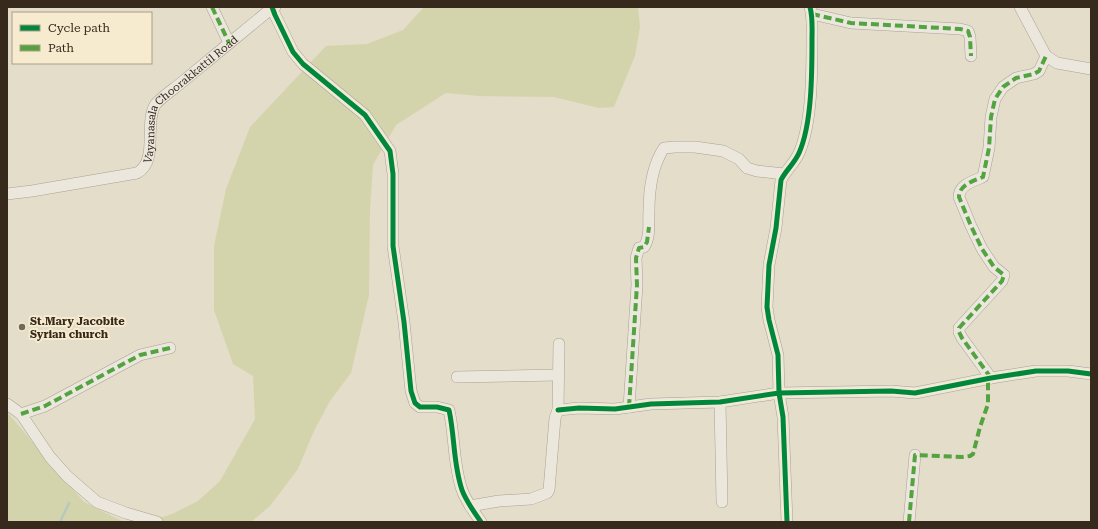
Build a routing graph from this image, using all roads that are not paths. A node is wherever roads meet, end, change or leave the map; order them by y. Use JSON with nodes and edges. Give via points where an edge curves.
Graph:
{"nodes":[{"id":1,"x":212,"y":7,"type":"edge"},
{"id":2,"x":273,"y":7,"type":"edge"},
{"id":3,"x":1020,"y":7,"type":"edge"},
{"id":4,"x":811,"y":10,"type":"edge"},
{"id":5,"x":229,"y":43,"type":"junction"},
{"id":6,"x":971,"y":56,"type":"dead end"},
{"id":7,"x":1046,"y":56,"type":"junction"},
{"id":8,"x":1091,"y":69,"type":"edge"},
{"id":9,"x":784,"y":174,"type":"junction"},
{"id":10,"x":7,"y":194,"type":"edge"},
{"id":11,"x":559,"y":344,"type":"dead end"},
{"id":12,"x":170,"y":348,"type":"dead end"},
{"id":13,"x":1091,"y":374,"type":"edge"},
{"id":14,"x":558,"y":375,"type":"junction"},
{"id":15,"x":458,"y":377,"type":"dead end"},
{"id":16,"x":991,"y":378,"type":"junction"},
{"id":17,"x":779,"y":393,"type":"junction"},
{"id":18,"x":720,"y":402,"type":"junction"},
{"id":19,"x":7,"y":404,"type":"edge"},
{"id":20,"x":629,"y":407,"type":"junction"},
{"id":21,"x":558,"y":410,"type":"junction"},
{"id":22,"x":21,"y":414,"type":"junction"},
{"id":23,"x":915,"y":455,"type":"dead end"},
{"id":24,"x":722,"y":502,"type":"dead end"},
{"id":25,"x":470,"y":506,"type":"junction"},
{"id":26,"x":157,"y":522,"type":"edge"},
{"id":27,"x":481,"y":522,"type":"edge"},
{"id":28,"x":787,"y":522,"type":"edge"},
{"id":29,"x":908,"y":522,"type":"edge"}],
"edges":[{"from":1,"to":5,"type":"street"},
{"from":2,"to":5,"type":"street","name":"Vayanasala Choorakkattil Road"},
{"from":2,"to":25,"type":"street","via":[[274,15],[293,52],[303,64],[365,115],[390,151],[393,246],[411,391],[415,403],[420,407],[449,410],[455,462],[462,491]]},
{"from":3,"to":7,"type":"street"},
{"from":4,"to":6,"type":"street","via":[[851,23],[968,31]]},
{"from":4,"to":9,"type":"street","via":[[810,98],[804,137],[792,166]]},
{"from":5,"to":10,"type":"street","name":"Vayanasala Choorakkattil Road","via":[[156,105],[152,116],[148,160],[144,169]]},
{"from":7,"to":8,"type":"street","via":[[1057,63]]},
{"from":7,"to":16,"type":"street","via":[[1039,71],[1016,78],[1003,87],[995,99],[983,177],[966,185],[959,192],[982,248],[994,267],[1004,275],[1002,281],[959,328],[962,338]]},
{"from":9,"to":17,"type":"street","via":[[768,265],[767,307],[778,355]]},
{"from":9,"to":20,"type":"street","via":[[747,168],[739,159],[723,150],[696,147],[664,148],[650,185],[647,242],[644,247],[639,248],[636,258],[637,285]]},
{"from":11,"to":14,"type":"street"},
{"from":12,"to":22,"type":"street","via":[[140,355],[45,406]]},
{"from":13,"to":16,"type":"street","via":[[1036,371]]},
{"from":14,"to":15,"type":"street"},
{"from":14,"to":21,"type":"street"},
{"from":16,"to":17,"type":"street","via":[[915,393]]},
{"from":17,"to":18,"type":"street"},
{"from":17,"to":28,"type":"street","via":[[783,417]]},
{"from":18,"to":20,"type":"street"},
{"from":18,"to":24,"type":"street"},
{"from":19,"to":22,"type":"street"},
{"from":20,"to":21,"type":"street"},
{"from":21,"to":25,"type":"street","via":[[555,418],[548,493],[531,499]]},
{"from":22,"to":26,"type":"street","via":[[50,457],[97,502]]},
{"from":23,"to":29,"type":"street"},
{"from":25,"to":27,"type":"street"}]}
